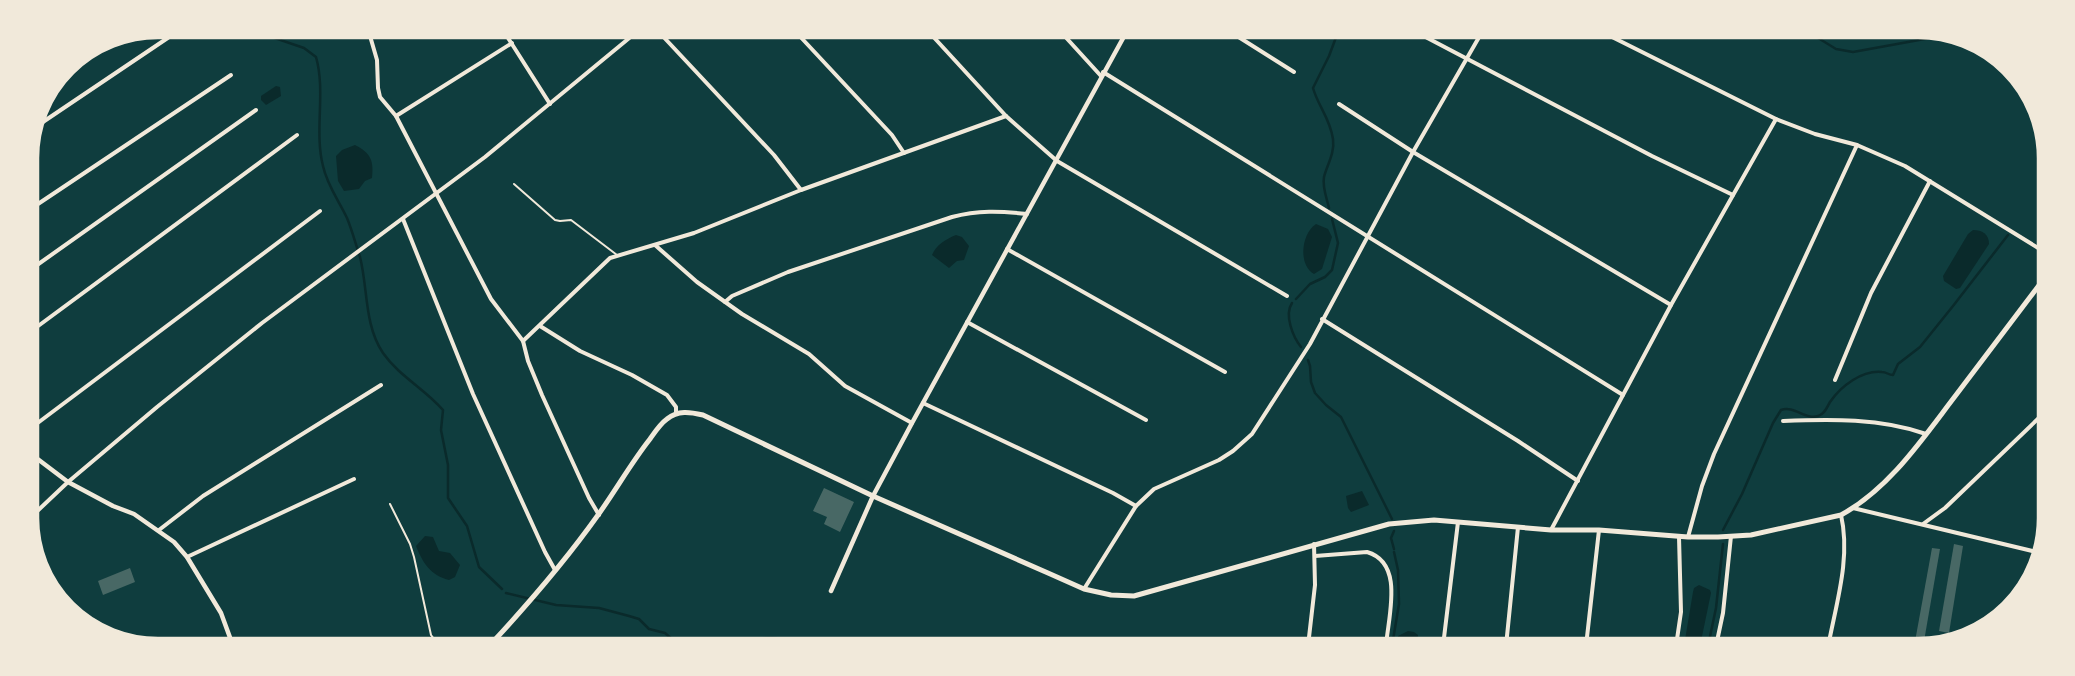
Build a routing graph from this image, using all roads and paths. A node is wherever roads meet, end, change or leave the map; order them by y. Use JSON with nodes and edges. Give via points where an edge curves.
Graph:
{"nodes":[{"id":1,"x":168,"y":38,"type":"edge"},
{"id":2,"x":370,"y":38,"type":"edge"},
{"id":3,"x":509,"y":38,"type":"edge"},
{"id":4,"x":629,"y":38,"type":"edge"},
{"id":5,"x":665,"y":38,"type":"edge"},
{"id":6,"x":802,"y":38,"type":"edge"},
{"id":7,"x":934,"y":38,"type":"edge"},
{"id":8,"x":1067,"y":38,"type":"edge"},
{"id":9,"x":1123,"y":38,"type":"edge"},
{"id":10,"x":1240,"y":38,"type":"edge"},
{"id":11,"x":1427,"y":38,"type":"edge"},
{"id":12,"x":1479,"y":38,"type":"edge"},
{"id":13,"x":1614,"y":38,"type":"edge"},
{"id":14,"x":512,"y":43,"type":"junction"},
{"id":15,"x":1468,"y":60,"type":"junction"},
{"id":16,"x":1294,"y":72,"type":"dead end"},
{"id":17,"x":1102,"y":74,"type":"junction"},
{"id":18,"x":231,"y":75,"type":"dead end"},
{"id":19,"x":550,"y":104,"type":"junction"},
{"id":20,"x":1339,"y":104,"type":"dead end"},
{"id":21,"x":256,"y":110,"type":"dead end"},
{"id":22,"x":396,"y":116,"type":"junction"},
{"id":23,"x":1006,"y":116,"type":"junction"},
{"id":24,"x":1776,"y":119,"type":"junction"},
{"id":25,"x":44,"y":121,"type":"edge"},
{"id":26,"x":297,"y":135,"type":"dead end"},
{"id":27,"x":1857,"y":145,"type":"junction"},
{"id":28,"x":1413,"y":152,"type":"junction"},
{"id":29,"x":904,"y":153,"type":"junction"},
{"id":30,"x":1057,"y":161,"type":"junction"},
{"id":31,"x":1930,"y":181,"type":"junction"},
{"id":32,"x":514,"y":184,"type":"dead end"},
{"id":33,"x":801,"y":190,"type":"junction"},
{"id":34,"x":435,"y":194,"type":"junction"},
{"id":35,"x":1733,"y":195,"type":"junction"},
{"id":36,"x":38,"y":204,"type":"edge"},
{"id":37,"x":320,"y":211,"type":"dead end"},
{"id":38,"x":1027,"y":214,"type":"junction"},
{"id":39,"x":403,"y":219,"type":"junction"},
{"id":40,"x":1367,"y":235,"type":"junction"},
{"id":41,"x":656,"y":245,"type":"junction"},
{"id":42,"x":2038,"y":248,"type":"edge"},
{"id":43,"x":1007,"y":249,"type":"junction"},
{"id":44,"x":617,"y":255,"type":"junction"},
{"id":45,"x":38,"y":264,"type":"edge"},
{"id":46,"x":2038,"y":287,"type":"edge"},
{"id":47,"x":1287,"y":296,"type":"dead end"},
{"id":48,"x":725,"y":302,"type":"junction"},
{"id":49,"x":1671,"y":305,"type":"junction"},
{"id":50,"x":1322,"y":319,"type":"junction"},
{"id":51,"x":967,"y":322,"type":"junction"},
{"id":52,"x":38,"y":326,"type":"edge"},
{"id":53,"x":540,"y":326,"type":"junction"},
{"id":54,"x":523,"y":341,"type":"junction"},
{"id":55,"x":1225,"y":372,"type":"dead end"},
{"id":56,"x":1835,"y":380,"type":"dead end"},
{"id":57,"x":381,"y":385,"type":"dead end"},
{"id":58,"x":1623,"y":395,"type":"junction"},
{"id":59,"x":923,"y":403,"type":"junction"},
{"id":60,"x":676,"y":414,"type":"junction"},
{"id":61,"x":2038,"y":419,"type":"edge"},
{"id":62,"x":1146,"y":420,"type":"dead end"},
{"id":63,"x":1783,"y":421,"type":"dead end"},
{"id":64,"x":38,"y":422,"type":"edge"},
{"id":65,"x":912,"y":423,"type":"junction"},
{"id":66,"x":1926,"y":434,"type":"junction"},
{"id":67,"x":38,"y":459,"type":"edge"},
{"id":68,"x":354,"y":479,"type":"dead end"},
{"id":69,"x":1578,"y":480,"type":"junction"},
{"id":70,"x":68,"y":482,"type":"junction"},
{"id":71,"x":873,"y":496,"type":"junction"},
{"id":72,"x":390,"y":504,"type":"dead end"},
{"id":73,"x":1136,"y":506,"type":"junction"},
{"id":74,"x":1853,"y":508,"type":"junction"},
{"id":75,"x":38,"y":510,"type":"edge"},
{"id":76,"x":599,"y":515,"type":"junction"},
{"id":77,"x":1841,"y":515,"type":"junction"},
{"id":78,"x":1458,"y":521,"type":"junction"},
{"id":79,"x":1923,"y":524,"type":"junction"},
{"id":80,"x":1518,"y":527,"type":"junction"},
{"id":81,"x":159,"y":530,"type":"junction"},
{"id":82,"x":1551,"y":530,"type":"junction"},
{"id":83,"x":1599,"y":530,"type":"junction"},
{"id":84,"x":1731,"y":536,"type":"junction"},
{"id":85,"x":1679,"y":537,"type":"junction"},
{"id":86,"x":1688,"y":537,"type":"junction"},
{"id":87,"x":1314,"y":544,"type":"junction"},
{"id":88,"x":2032,"y":551,"type":"edge"},
{"id":89,"x":187,"y":556,"type":"junction"},
{"id":90,"x":1315,"y":556,"type":"junction"},
{"id":91,"x":555,"y":570,"type":"junction"},
{"id":92,"x":1084,"y":589,"type":"junction"},
{"id":93,"x":831,"y":591,"type":"dead end"},
{"id":94,"x":230,"y":638,"type":"edge"},
{"id":95,"x":433,"y":638,"type":"edge"},
{"id":96,"x":497,"y":638,"type":"edge"},
{"id":97,"x":1309,"y":638,"type":"edge"},
{"id":98,"x":1387,"y":638,"type":"edge"},
{"id":99,"x":1444,"y":638,"type":"edge"},
{"id":100,"x":1507,"y":638,"type":"edge"},
{"id":101,"x":1587,"y":638,"type":"edge"},
{"id":102,"x":1677,"y":638,"type":"edge"},
{"id":103,"x":1718,"y":638,"type":"edge"},
{"id":104,"x":1830,"y":638,"type":"edge"}],
"edges":[{"from":1,"to":25,"type":"street"},
{"from":2,"to":22,"type":"street","via":[[380,97]]},
{"from":3,"to":14,"type":"street"},
{"from":4,"to":19,"type":"street"},
{"from":5,"to":33,"type":"street","via":[[774,155]]},
{"from":6,"to":29,"type":"street","via":[[892,134]]},
{"from":7,"to":23,"type":"street"},
{"from":8,"to":17,"type":"street"},
{"from":9,"to":17,"type":"street"},
{"from":10,"to":16,"type":"street"},
{"from":11,"to":15,"type":"street"},
{"from":12,"to":15,"type":"street"},
{"from":13,"to":24,"type":"street"},
{"from":14,"to":19,"type":"street"},
{"from":14,"to":22,"type":"street"},
{"from":15,"to":28,"type":"street"},
{"from":15,"to":35,"type":"street"},
{"from":17,"to":30,"type":"street"},
{"from":17,"to":40,"type":"street"},
{"from":18,"to":36,"type":"street"},
{"from":19,"to":34,"type":"street"},
{"from":20,"to":28,"type":"street"},
{"from":21,"to":45,"type":"street"},
{"from":22,"to":34,"type":"street"},
{"from":23,"to":29,"type":"street"},
{"from":23,"to":30,"type":"street"},
{"from":24,"to":27,"type":"street"},
{"from":24,"to":35,"type":"street"},
{"from":26,"to":52,"type":"street"},
{"from":27,"to":31,"type":"street"},
{"from":27,"to":86,"type":"street","via":[[1714,454]]},
{"from":28,"to":40,"type":"street"},
{"from":28,"to":49,"type":"street"},
{"from":29,"to":33,"type":"street"},
{"from":30,"to":38,"type":"street"},
{"from":30,"to":47,"type":"street"},
{"from":31,"to":42,"type":"street"},
{"from":31,"to":56,"type":"street","via":[[1871,293]]},
{"from":32,"to":44,"type":"lane","via":[[555,220],[571,220]]},
{"from":33,"to":41,"type":"street"},
{"from":34,"to":39,"type":"street"},
{"from":34,"to":54,"type":"street","via":[[491,299]]},
{"from":35,"to":49,"type":"street"},
{"from":37,"to":64,"type":"street"},
{"from":38,"to":43,"type":"street"},
{"from":38,"to":48,"type":"street","via":[[972,211],[788,272]]},
{"from":39,"to":70,"type":"street","via":[[262,323]]},
{"from":39,"to":91,"type":"street","via":[[473,394]]},
{"from":40,"to":50,"type":"street"},
{"from":40,"to":58,"type":"street"},
{"from":41,"to":44,"type":"street"},
{"from":41,"to":48,"type":"street"},
{"from":43,"to":51,"type":"street"},
{"from":43,"to":55,"type":"street"},
{"from":44,"to":53,"type":"street","via":[[602,264]]},
{"from":46,"to":66,"type":"main road"},
{"from":48,"to":65,"type":"street","via":[[809,354],[845,386]]},
{"from":49,"to":58,"type":"street"},
{"from":50,"to":69,"type":"street"},
{"from":50,"to":73,"type":"street","via":[[1310,344],[1252,434],[1219,460],[1154,489]]},
{"from":51,"to":59,"type":"street"},
{"from":51,"to":62,"type":"street"},
{"from":53,"to":54,"type":"street"},
{"from":53,"to":60,"type":"street","via":[[580,351],[666,395],[676,407]]},
{"from":54,"to":76,"type":"street","via":[[542,396]]},
{"from":57,"to":81,"type":"street","via":[[203,496]]},
{"from":58,"to":69,"type":"street"},
{"from":59,"to":65,"type":"street"},
{"from":59,"to":73,"type":"street"},
{"from":60,"to":71,"type":"main road","via":[[691,412],[703,416]]},
{"from":60,"to":76,"type":"main road","via":[[662,423]]},
{"from":61,"to":79,"type":"street","via":[[1945,508]]},
{"from":63,"to":66,"type":"street","via":[[1843,420],[1910,428]]},
{"from":65,"to":71,"type":"street"},
{"from":66,"to":74,"type":"main road","via":[[1884,483]]},
{"from":67,"to":70,"type":"street"},
{"from":68,"to":89,"type":"street"},
{"from":69,"to":82,"type":"street"},
{"from":70,"to":75,"type":"street"},
{"from":70,"to":81,"type":"street"},
{"from":71,"to":92,"type":"main road"},
{"from":71,"to":93,"type":"street"},
{"from":72,"to":95,"type":"lane","via":[[410,544]]},
{"from":73,"to":92,"type":"street"},
{"from":74,"to":77,"type":"main road"},
{"from":74,"to":79,"type":"street"},
{"from":76,"to":91,"type":"main road"},
{"from":77,"to":84,"type":"main road","via":[[1750,535]]},
{"from":77,"to":104,"type":"street","via":[[1846,533],[1845,555]]},
{"from":78,"to":80,"type":"main road"},
{"from":78,"to":87,"type":"main road","via":[[1389,524]]},
{"from":78,"to":99,"type":"street"},
{"from":79,"to":88,"type":"street"},
{"from":80,"to":82,"type":"main road"},
{"from":80,"to":100,"type":"street"},
{"from":81,"to":89,"type":"street"},
{"from":82,"to":83,"type":"main road"},
{"from":83,"to":85,"type":"main road"},
{"from":83,"to":101,"type":"street"},
{"from":84,"to":86,"type":"main road"},
{"from":84,"to":103,"type":"street"},
{"from":85,"to":86,"type":"main road"},
{"from":85,"to":102,"type":"street","via":[[1681,612]]},
{"from":87,"to":90,"type":"street"},
{"from":87,"to":92,"type":"main road","via":[[1134,596]]},
{"from":89,"to":94,"type":"street","via":[[221,614]]},
{"from":90,"to":97,"type":"street"},
{"from":90,"to":98,"type":"street","via":[[1367,552],[1381,559],[1392,584]]},
{"from":91,"to":96,"type":"main road"}]}
